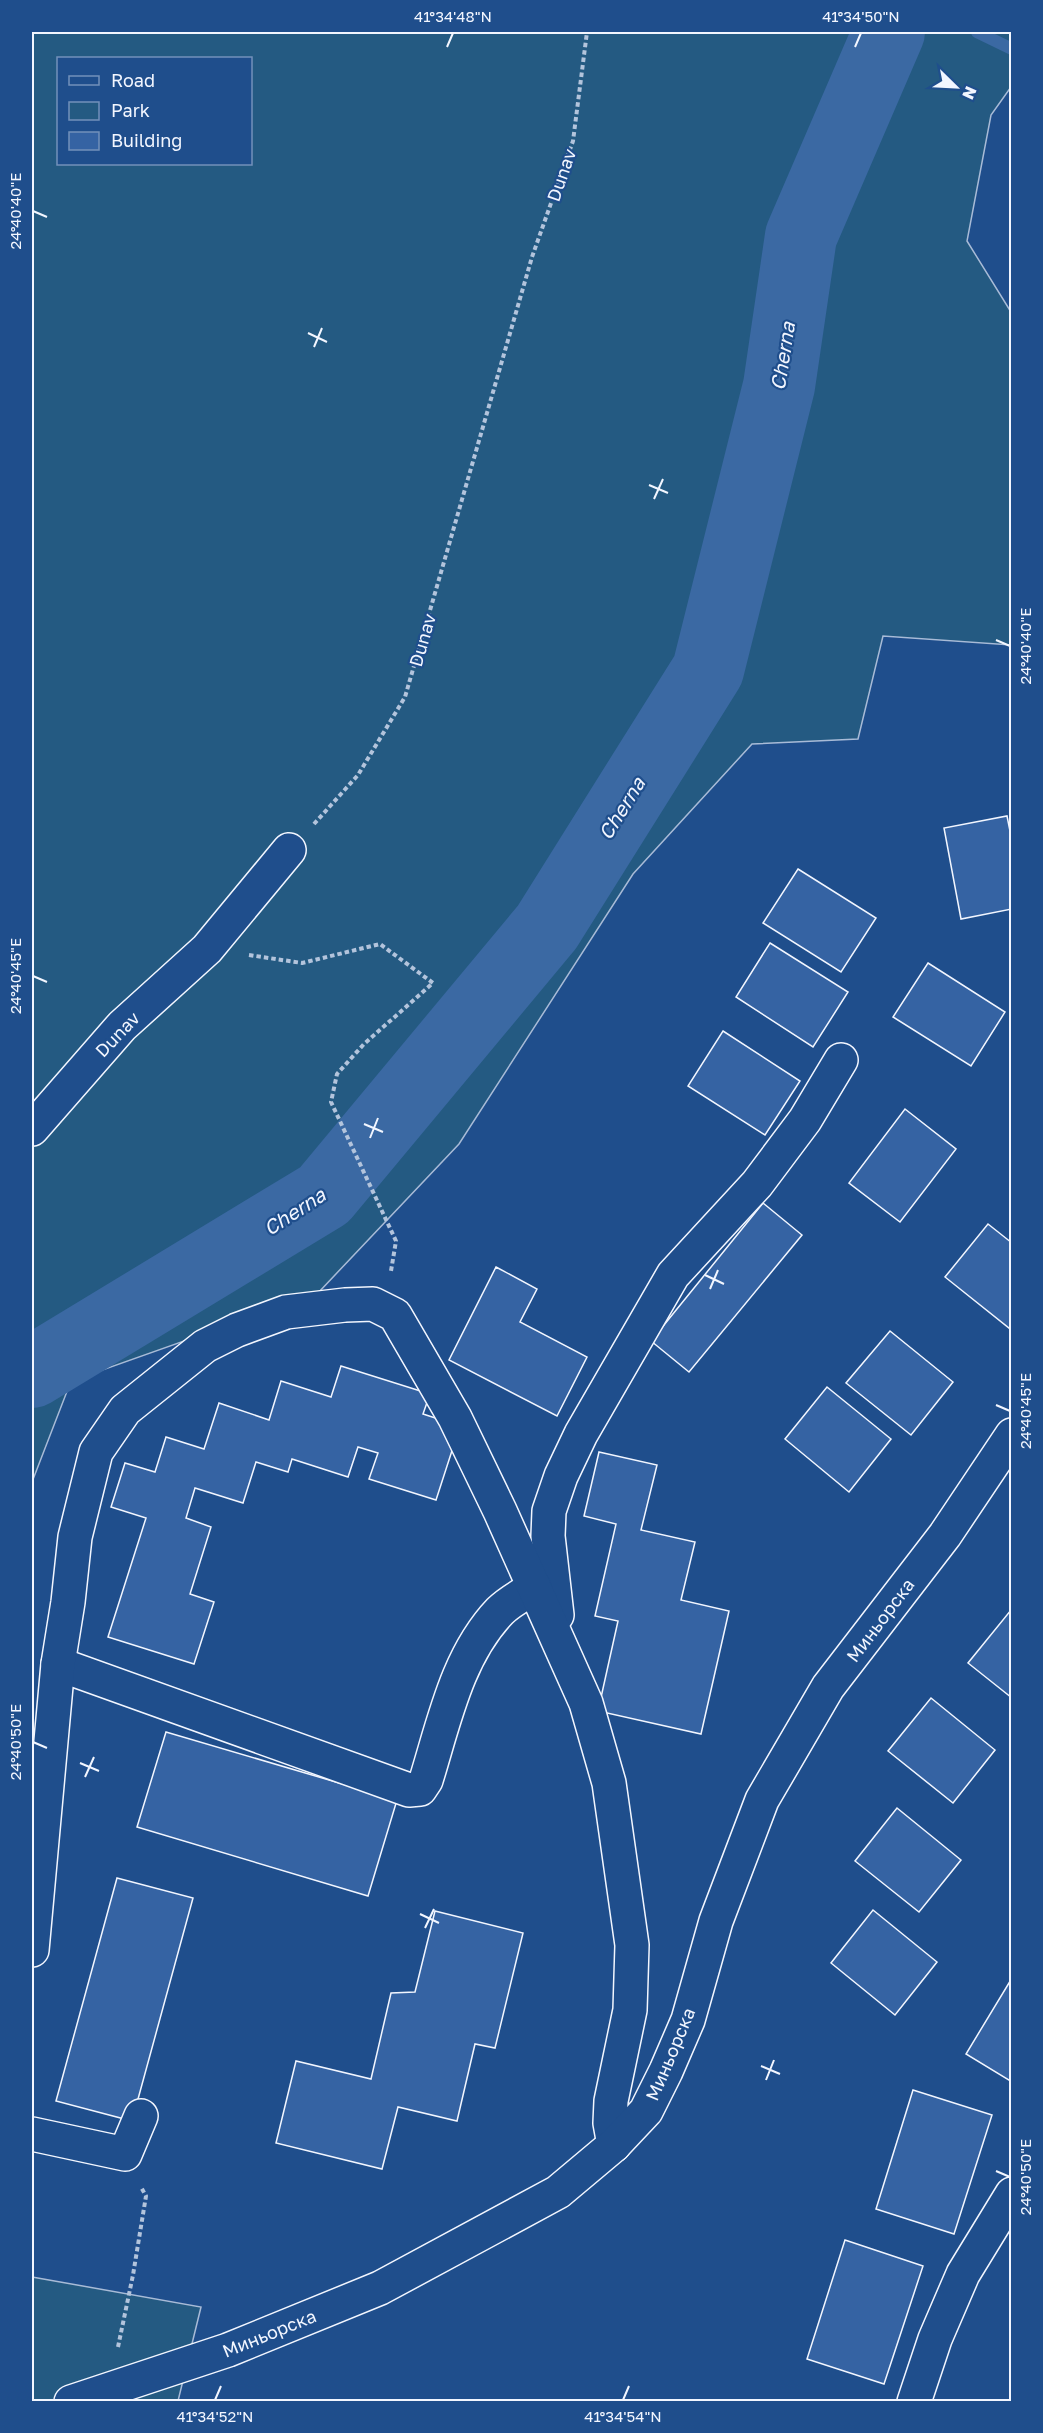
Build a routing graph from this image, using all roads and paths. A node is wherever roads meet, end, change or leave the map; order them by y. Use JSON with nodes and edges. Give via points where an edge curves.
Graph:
{"nodes":[{"id":1,"x":587,"y":32,"type":"edge"},
{"id":2,"x":290,"y":850,"type":"joint"},
{"id":3,"x":207,"y":949,"type":"junction"},
{"id":4,"x":841,"y":1060,"type":"dead end"},
{"id":5,"x":32,"y":1129,"type":"edge"},
{"id":6,"x":396,"y":1241,"type":"dead end"},
{"id":7,"x":1011,"y":1435,"type":"edge"},
{"id":8,"x":535,"y":1587,"type":"junction"},
{"id":9,"x":558,"y":1641,"type":"junction"},
{"id":10,"x":58,"y":1664,"type":"junction"},
{"id":11,"x":32,"y":1950,"type":"edge"},
{"id":12,"x":141,"y":2116,"type":"dead end"},
{"id":13,"x":32,"y":2134,"type":"edge"},
{"id":14,"x":614,"y":2145,"type":"junction"},
{"id":15,"x":125,"y":2154,"type":"junction"},
{"id":16,"x":1011,"y":2194,"type":"edge"},
{"id":17,"x":118,"y":2349,"type":"dead end"},
{"id":18,"x":71,"y":2402,"type":"edge"},
{"id":19,"x":914,"y":2402,"type":"edge"}],
"edges":[{"from":1,"to":2,"type":"path","name":"Dunav","via":[[573,141],[532,257],[405,697],[358,775]]},
{"from":2,"to":3,"type":"street","name":"Dunav"},
{"from":3,"to":5,"type":"street","name":"Dunav","via":[[122,1026]]},
{"from":3,"to":6,"type":"path","via":[[302,963],[380,944],[433,983],[364,1044],[337,1074],[331,1102]]},
{"from":4,"to":9,"type":"street","via":[[805,1120],[758,1184],[673,1275],[581,1434],[549,1511]]},
{"from":7,"to":14,"type":"street","name":"Миньорска","via":[[945,1534],[828,1687],[762,1800],[716,1921],[687,2020],[666,2072],[645,2111]]},
{"from":8,"to":9,"type":"street"},
{"from":8,"to":10,"type":"street","via":[[502,1609],[477,1639],[455,1687],[420,1789],[409,1790]]},
{"from":8,"to":10,"type":"street","via":[[455,1418],[395,1315],[373,1304],[286,1312],[237,1329],[205,1346],[125,1410],[96,1452],[75,1537]]},
{"from":9,"to":14,"type":"street","via":[[586,1703],[609,1784],[632,1945],[630,2010],[611,2101]]},
{"from":10,"to":11,"type":"street"},
{"from":12,"to":15,"type":"street"},
{"from":13,"to":15,"type":"street"},
{"from":14,"to":18,"type":"street","name":"Миньорска","via":[[558,2192],[380,2288],[228,2350]]},
{"from":15,"to":17,"type":"path","via":[[146,2196]]},
{"from":16,"to":19,"type":"street","via":[[963,2274]]}]}
